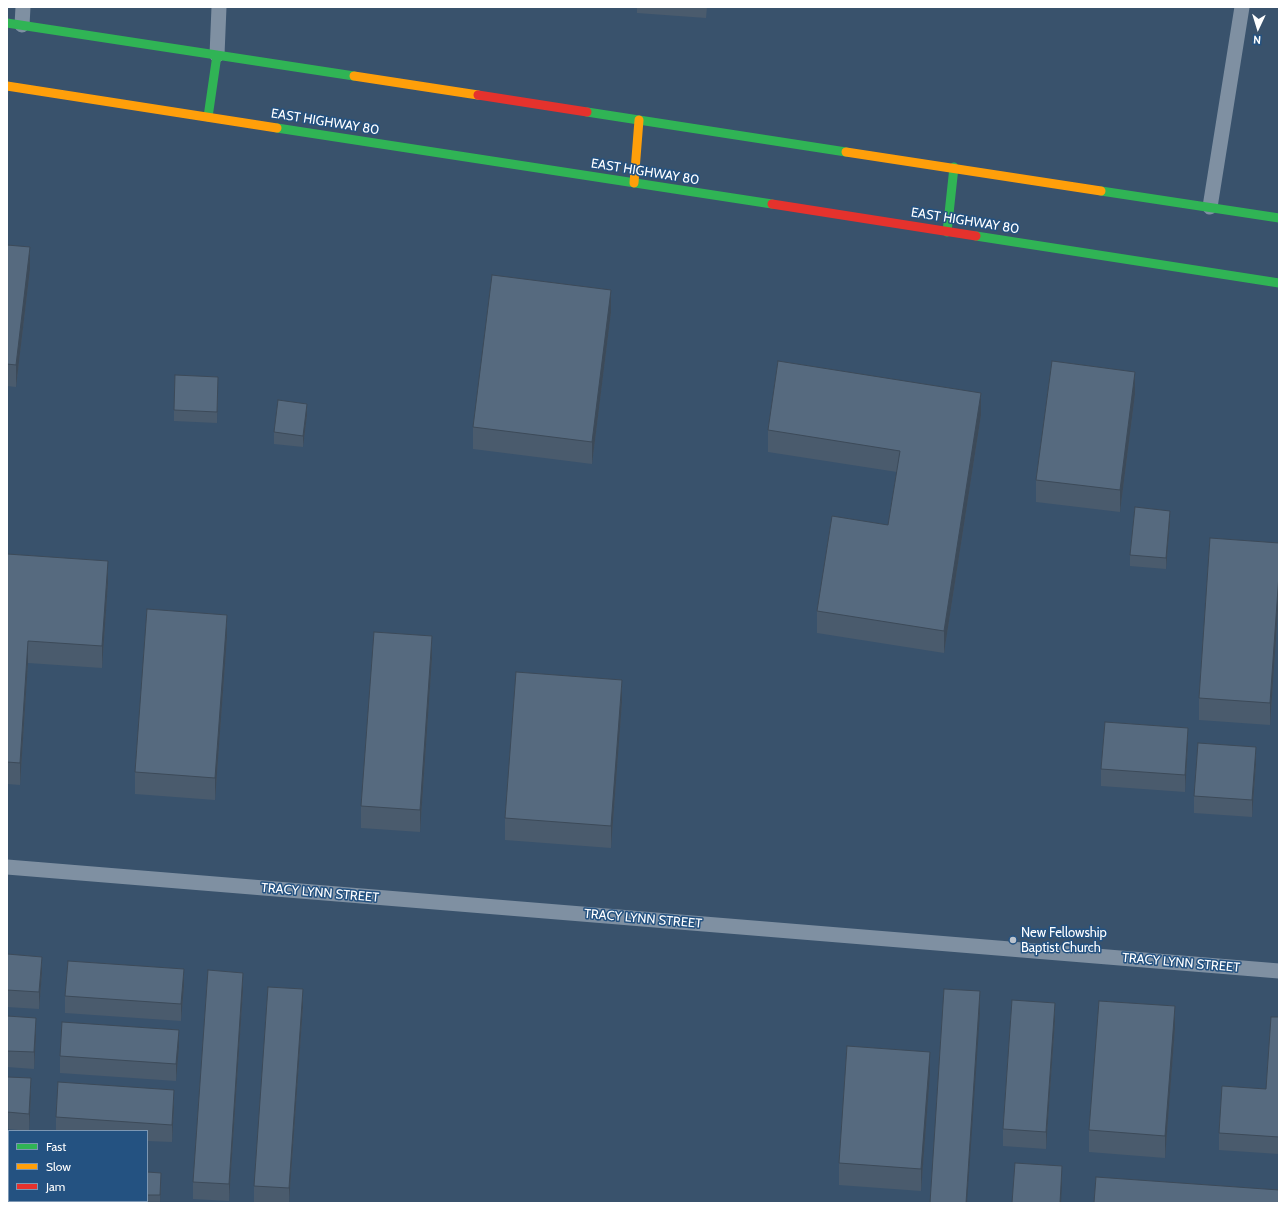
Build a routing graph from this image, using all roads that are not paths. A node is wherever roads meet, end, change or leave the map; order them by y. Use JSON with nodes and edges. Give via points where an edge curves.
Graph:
{"nodes":[{"id":1,"x":23,"y":7,"type":"edge"},
{"id":2,"x":219,"y":7,"type":"edge"},
{"id":3,"x":1242,"y":7,"type":"edge"},
{"id":4,"x":7,"y":23,"type":"edge"},
{"id":5,"x":22,"y":25,"type":"junction"},
{"id":6,"x":217,"y":55,"type":"junction"},
{"id":7,"x":7,"y":86,"type":"edge"},
{"id":8,"x":208,"y":117,"type":"junction"},
{"id":9,"x":639,"y":120,"type":"junction"},
{"id":10,"x":954,"y":168,"type":"junction"},
{"id":11,"x":634,"y":183,"type":"junction"},
{"id":12,"x":1210,"y":207,"type":"junction"},
{"id":13,"x":1279,"y":218,"type":"edge"},
{"id":14,"x":947,"y":232,"type":"junction"},
{"id":15,"x":1279,"y":283,"type":"edge"},
{"id":16,"x":7,"y":867,"type":"edge"},
{"id":17,"x":1279,"y":971,"type":"edge"}],
"edges":[{"from":1,"to":5,"type":"lane"},
{"from":2,"to":6,"type":"lane"},
{"from":3,"to":12,"type":"lane"},
{"from":4,"to":5,"type":"main road"},
{"from":5,"to":6,"type":"main road"},
{"from":6,"to":8,"type":"main road"},
{"from":6,"to":9,"type":"main road"},
{"from":7,"to":8,"type":"main road","name":"EAST HIGHWAY 80"},
{"from":8,"to":11,"type":"main road","name":"EAST HIGHWAY 80"},
{"from":9,"to":10,"type":"main road"},
{"from":9,"to":11,"type":"main road"},
{"from":10,"to":12,"type":"main road"},
{"from":10,"to":14,"type":"main road"},
{"from":11,"to":14,"type":"main road","name":"EAST HIGHWAY 80"},
{"from":12,"to":13,"type":"main road"},
{"from":14,"to":15,"type":"main road","name":"EAST HIGHWAY 80"},
{"from":16,"to":17,"type":"lane","name":"TRACY LYNN STREET"}]}
